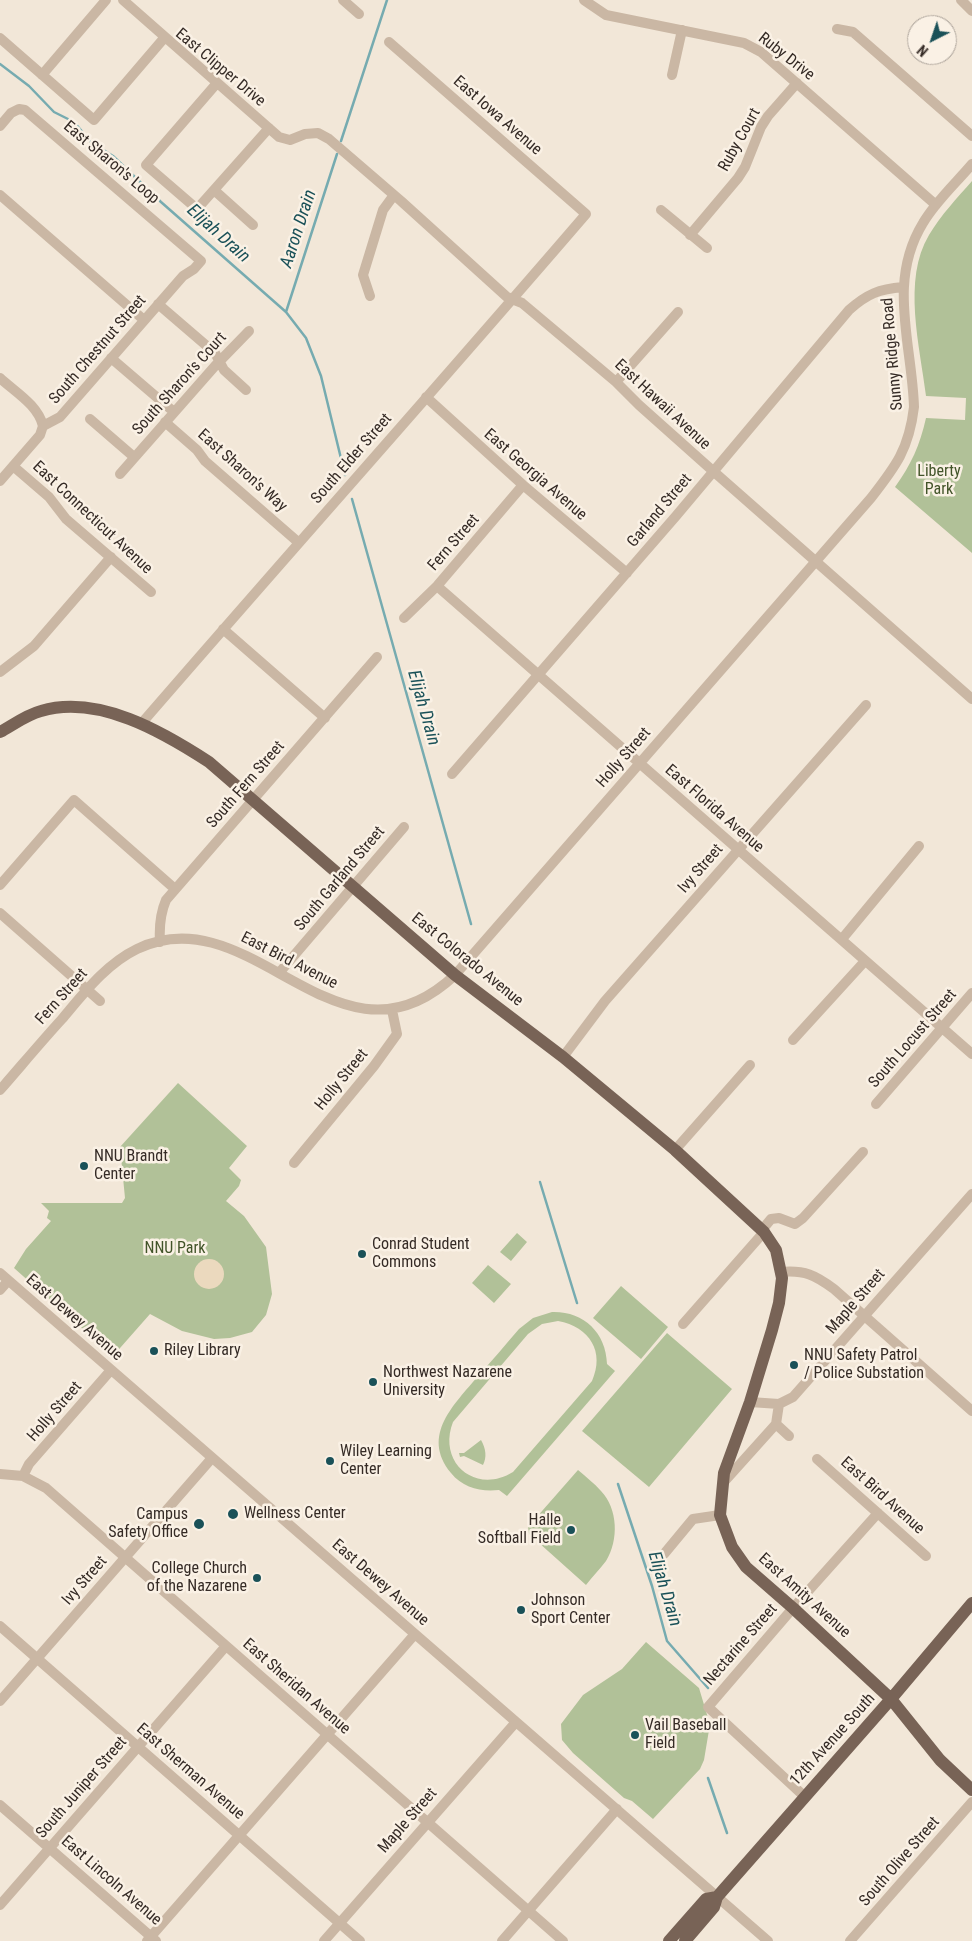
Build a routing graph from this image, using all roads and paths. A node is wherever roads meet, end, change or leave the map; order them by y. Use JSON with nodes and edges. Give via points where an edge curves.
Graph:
{"nodes":[{"id":1,"x":106,"y":0,"type":"edge"},
{"id":2,"x":123,"y":0,"type":"edge"},
{"id":3,"x":343,"y":0,"type":"edge"},
{"id":4,"x":584,"y":0,"type":"edge"},
{"id":5,"x":962,"y":0,"type":"edge"},
{"id":6,"x":972,"y":11,"type":"edge"},
{"id":7,"x":359,"y":14,"type":"dead end"},
{"id":8,"x":837,"y":29,"type":"dead end"},
{"id":9,"x":682,"y":30,"type":"junction"},
{"id":10,"x":165,"y":37,"type":"junction"},
{"id":11,"x":0,"y":38,"type":"edge"},
{"id":12,"x":389,"y":42,"type":"dead end"},
{"id":13,"x":42,"y":75,"type":"junction"},
{"id":14,"x":672,"y":75,"type":"dead end"},
{"id":15,"x":217,"y":83,"type":"junction"},
{"id":16,"x":796,"y":83,"type":"junction"},
{"id":17,"x":0,"y":126,"type":"edge"},
{"id":18,"x":269,"y":128,"type":"junction"},
{"id":19,"x":972,"y":136,"type":"edge"},
{"id":20,"x":328,"y":139,"type":"joint"},
{"id":21,"x":972,"y":164,"type":"edge"},
{"id":22,"x":214,"y":190,"type":"junction"},
{"id":23,"x":0,"y":195,"type":"edge"},
{"id":24,"x":394,"y":195,"type":"junction"},
{"id":25,"x":936,"y":205,"type":"junction"},
{"id":26,"x":661,"y":210,"type":"dead end"},
{"id":27,"x":586,"y":214,"type":"joint"},
{"id":28,"x":253,"y":225,"type":"dead end"},
{"id":29,"x":690,"y":235,"type":"junction"},
{"id":30,"x":706,"y":248,"type":"dead end"},
{"id":31,"x":201,"y":261,"type":"joint"},
{"id":32,"x":903,"y":286,"type":"junction"},
{"id":33,"x":370,"y":296,"type":"dead end"},
{"id":34,"x":513,"y":299,"type":"junction"},
{"id":35,"x":158,"y":304,"type":"junction"},
{"id":36,"x":678,"y":312,"type":"dead end"},
{"id":37,"x":144,"y":320,"type":"junction"},
{"id":38,"x":249,"y":330,"type":"dead end"},
{"id":39,"x":111,"y":358,"type":"junction"},
{"id":40,"x":220,"y":362,"type":"junction"},
{"id":41,"x":0,"y":378,"type":"edge"},
{"id":42,"x":616,"y":382,"type":"junction"},
{"id":43,"x":246,"y":390,"type":"dead end"},
{"id":44,"x":426,"y":398,"type":"junction"},
{"id":45,"x":174,"y":412,"type":"junction"},
{"id":46,"x":90,"y":418,"type":"dead end"},
{"id":47,"x":165,"y":422,"type":"junction"},
{"id":48,"x":43,"y":426,"type":"junction"},
{"id":49,"x":134,"y":457,"type":"junction"},
{"id":50,"x":13,"y":466,"type":"junction"},
{"id":51,"x":713,"y":471,"type":"junction"},
{"id":52,"x":120,"y":474,"type":"dead end"},
{"id":53,"x":0,"y":481,"type":"edge"},
{"id":54,"x":523,"y":485,"type":"junction"},
{"id":55,"x":298,"y":542,"type":"junction"},
{"id":56,"x":111,"y":557,"type":"junction"},
{"id":57,"x":816,"y":561,"type":"junction"},
{"id":58,"x":627,"y":573,"type":"junction"},
{"id":59,"x":437,"y":586,"type":"junction"},
{"id":60,"x":150,"y":592,"type":"dead end"},
{"id":61,"x":404,"y":618,"type":"dead end"},
{"id":62,"x":224,"y":629,"type":"junction"},
{"id":63,"x":377,"y":657,"type":"dead end"},
{"id":64,"x":0,"y":672,"type":"edge"},
{"id":65,"x":540,"y":675,"type":"junction"},
{"id":66,"x":972,"y":699,"type":"edge"},
{"id":67,"x":866,"y":705,"type":"dead end"},
{"id":68,"x":325,"y":718,"type":"junction"},
{"id":69,"x":142,"y":724,"type":"junction"},
{"id":70,"x":0,"y":732,"type":"edge"},
{"id":71,"x":639,"y":764,"type":"junction"},
{"id":72,"x":452,"y":774,"type":"dead end"},
{"id":73,"x":254,"y":800,"type":"junction"},
{"id":74,"x":404,"y":827,"type":"dead end"},
{"id":75,"x":919,"y":846,"type":"dead end"},
{"id":76,"x":738,"y":850,"type":"junction"},
{"id":77,"x":0,"y":886,"type":"edge"},
{"id":78,"x":354,"y":886,"type":"junction"},
{"id":79,"x":175,"y":889,"type":"junction"},
{"id":80,"x":0,"y":914,"type":"edge"},
{"id":81,"x":842,"y":939,"type":"junction"},
{"id":82,"x":160,"y":942,"type":"junction"},
{"id":83,"x":865,"y":961,"type":"junction"},
{"id":84,"x":279,"y":973,"type":"junction"},
{"id":85,"x":455,"y":975,"type":"junction"},
{"id":86,"x":87,"y":990,"type":"junction"},
{"id":87,"x":972,"y":993,"type":"edge"},
{"id":88,"x":100,"y":1001,"type":"dead end"},
{"id":89,"x":392,"y":1010,"type":"junction"},
{"id":90,"x":943,"y":1027,"type":"junction"},
{"id":91,"x":793,"y":1040,"type":"dead end"},
{"id":92,"x":972,"y":1054,"type":"edge"},
{"id":93,"x":563,"y":1057,"type":"junction"},
{"id":94,"x":750,"y":1065,"type":"dead end"},
{"id":95,"x":0,"y":1090,"type":"edge"},
{"id":96,"x":876,"y":1104,"type":"dead end"},
{"id":97,"x":676,"y":1150,"type":"junction"},
{"id":98,"x":863,"y":1152,"type":"dead end"},
{"id":99,"x":294,"y":1163,"type":"dead end"},
{"id":100,"x":972,"y":1194,"type":"edge"},
{"id":101,"x":763,"y":1231,"type":"junction"},
{"id":102,"x":781,"y":1272,"type":"junction"},
{"id":103,"x":4,"y":1277,"type":"edge"},
{"id":104,"x":0,"y":1290,"type":"edge"},
{"id":105,"x":865,"y":1317,"type":"junction"},
{"id":106,"x":684,"y":1324,"type":"dead end"},
{"id":107,"x":111,"y":1370,"type":"junction"},
{"id":108,"x":750,"y":1402,"type":"junction"},
{"id":109,"x":779,"y":1404,"type":"junction"},
{"id":110,"x":970,"y":1407,"type":"edge"},
{"id":111,"x":776,"y":1424,"type":"junction"},
{"id":112,"x":789,"y":1436,"type":"dead end"},
{"id":113,"x":212,"y":1458,"type":"junction"},
{"id":114,"x":817,"y":1459,"type":"dead end"},
{"id":115,"x":0,"y":1474,"type":"edge"},
{"id":116,"x":23,"y":1476,"type":"junction"},
{"id":117,"x":723,"y":1484,"type":"junction"},
{"id":118,"x":878,"y":1513,"type":"junction"},
{"id":119,"x":720,"y":1515,"type":"junction"},
{"id":120,"x":664,"y":1554,"type":"dead end"},
{"id":121,"x":926,"y":1556,"type":"dead end"},
{"id":122,"x":125,"y":1558,"type":"junction"},
{"id":123,"x":972,"y":1603,"type":"edge"},
{"id":124,"x":793,"y":1608,"type":"junction"},
{"id":125,"x":0,"y":1626,"type":"edge"},
{"id":126,"x":415,"y":1634,"type":"junction"},
{"id":127,"x":226,"y":1646,"type":"junction"},
{"id":128,"x":37,"y":1659,"type":"junction"},
{"id":129,"x":891,"y":1699,"type":"junction"},
{"id":130,"x":0,"y":1701,"type":"edge"},
{"id":131,"x":516,"y":1722,"type":"junction"},
{"id":132,"x":327,"y":1734,"type":"junction"},
{"id":133,"x":138,"y":1747,"type":"junction"},
{"id":134,"x":972,"y":1790,"type":"edge"},
{"id":135,"x":804,"y":1796,"type":"junction"},
{"id":136,"x":972,"y":1802,"type":"edge"},
{"id":137,"x":0,"y":1804,"type":"edge"},
{"id":138,"x":617,"y":1810,"type":"junction"},
{"id":139,"x":428,"y":1823,"type":"junction"},
{"id":140,"x":239,"y":1836,"type":"junction"},
{"id":141,"x":50,"y":1848,"type":"junction"},
{"id":142,"x":717,"y":1897,"type":"junction"},
{"id":143,"x":0,"y":1905,"type":"edge"},
{"id":144,"x":528,"y":1911,"type":"junction"},
{"id":145,"x":340,"y":1923,"type":"junction"},
{"id":146,"x":151,"y":1939,"type":"edge"},
{"id":147,"x":324,"y":1941,"type":"edge"},
{"id":148,"x":360,"y":1941,"type":"edge"},
{"id":149,"x":502,"y":1941,"type":"edge"},
{"id":150,"x":563,"y":1941,"type":"edge"},
{"id":151,"x":669,"y":1941,"type":"edge"},
{"id":152,"x":685,"y":1941,"type":"edge"},
{"id":153,"x":768,"y":1941,"type":"edge"},
{"id":154,"x":850,"y":1941,"type":"edge"}],
"edges":[{"from":1,"to":13,"type":"street"},
{"from":2,"to":10,"type":"street"},
{"from":3,"to":7,"type":"street"},
{"from":4,"to":9,"type":"street","name":"Ruby Drive","via":[[606,15]]},
{"from":5,"to":6,"type":"street"},
{"from":8,"to":19,"type":"street","via":[[853,32]]},
{"from":9,"to":14,"type":"street"},
{"from":9,"to":16,"type":"street","name":"Ruby Drive","via":[[744,43],[761,52]]},
{"from":10,"to":13,"type":"street","name":"East Clipper Drive","via":[[94,120]]},
{"from":10,"to":15,"type":"street","name":"East Clipper Drive"},
{"from":11,"to":13,"type":"street","name":"East Clipper Drive"},
{"from":12,"to":27,"type":"street","name":"East Iowa Avenue"},
{"from":15,"to":18,"type":"street","name":"East Clipper Drive"},
{"from":15,"to":22,"type":"street","via":[[146,165],[197,209]]},
{"from":16,"to":25,"type":"street","name":"Ruby Drive"},
{"from":16,"to":29,"type":"street","name":"Ruby Court","via":[[761,127],[738,178]]},
{"from":17,"to":31,"type":"street","name":"East Sharon's Loop","via":[[11,113],[25,110]]},
{"from":18,"to":20,"type":"street","name":"East Clipper Drive","via":[[279,137],[290,140],[318,133]]},
{"from":18,"to":22,"type":"street"},
{"from":20,"to":24,"type":"street","name":"East Hawaii Avenue"},
{"from":21,"to":25,"type":"street","name":"Sunny Ridge Road"},
{"from":22,"to":28,"type":"street"},
{"from":23,"to":37,"type":"street"},
{"from":24,"to":33,"type":"street","via":[[383,210],[363,275]]},
{"from":24,"to":34,"type":"street","name":"East Hawaii Avenue"},
{"from":25,"to":32,"type":"street","name":"Sunny Ridge Road","via":[[914,239],[906,259]]},
{"from":26,"to":29,"type":"street"},
{"from":27,"to":34,"type":"street","name":"South Elder Street"},
{"from":29,"to":30,"type":"street"},
{"from":31,"to":35,"type":"street","name":"South Chestnut Street"},
{"from":32,"to":51,"type":"street","name":"Garland Street","via":[[869,294],[849,310]]},
{"from":32,"to":57,"type":"street","name":"Sunny Ridge Road","via":[[914,407],[906,447],[871,498]]},
{"from":34,"to":42,"type":"street","name":"East Hawaii Avenue","via":[[522,303]]},
{"from":34,"to":44,"type":"street","name":"South Elder Street"},
{"from":35,"to":37,"type":"street","name":"South Chestnut Street"},
{"from":35,"to":40,"type":"street","via":[[215,353]]},
{"from":36,"to":42,"type":"street"},
{"from":37,"to":39,"type":"street","name":"South Chestnut Street"},
{"from":38,"to":40,"type":"street","name":"South Sharon's Court"},
{"from":39,"to":45,"type":"street"},
{"from":39,"to":48,"type":"street","name":"South Chestnut Street","via":[[60,417]]},
{"from":40,"to":43,"type":"street","via":[[224,370]]},
{"from":40,"to":45,"type":"street","name":"South Sharon's Court"},
{"from":41,"to":48,"type":"street","via":[[36,409]]},
{"from":42,"to":51,"type":"street","name":"East Hawaii Avenue"},
{"from":44,"to":54,"type":"street","name":"East Georgia Avenue"},
{"from":44,"to":55,"type":"street","name":"South Elder Street"},
{"from":45,"to":47,"type":"street","name":"South Sharon's Court"},
{"from":46,"to":49,"type":"street","name":"South Sharon's Court"},
{"from":47,"to":49,"type":"street","name":"South Sharon's Court"},
{"from":47,"to":55,"type":"street","name":"East Sharon's Way"},
{"from":48,"to":50,"type":"street","name":"South Chestnut Street","via":[[40,435]]},
{"from":49,"to":52,"type":"street","name":"South Sharon's Court"},
{"from":50,"to":53,"type":"street","name":"South Chestnut Street"},
{"from":50,"to":56,"type":"street","name":"East Connecticut Avenue"},
{"from":51,"to":57,"type":"street","name":"East Hawaii Avenue"},
{"from":51,"to":58,"type":"street","name":"Garland Street"},
{"from":54,"to":58,"type":"street","name":"East Georgia Avenue"},
{"from":54,"to":59,"type":"street","name":"Fern Street"},
{"from":55,"to":62,"type":"street","name":"South Elder Street"},
{"from":56,"to":60,"type":"street","name":"East Connecticut Avenue"},
{"from":56,"to":64,"type":"street","via":[[34,646]]},
{"from":57,"to":66,"type":"street","name":"East Hawaii Avenue"},
{"from":57,"to":71,"type":"street","name":"Holly Street"},
{"from":58,"to":65,"type":"street","name":"Garland Street"},
{"from":59,"to":61,"type":"street","name":"Fern Street"},
{"from":59,"to":65,"type":"street","name":"East Florida Avenue"},
{"from":62,"to":68,"type":"street"},
{"from":62,"to":69,"type":"street","name":"South Elder Street"},
{"from":63,"to":68,"type":"street","name":"South Fern Street"},
{"from":65,"to":71,"type":"street","name":"East Florida Avenue"},
{"from":65,"to":72,"type":"street","name":"Garland Street"},
{"from":67,"to":76,"type":"street","name":"Ivy Street"},
{"from":68,"to":73,"type":"street","name":"South Fern Street"},
{"from":69,"to":70,"type":"main road","name":"East Colorado Avenue","via":[[93,709],[59,707],[40,711]]},
{"from":69,"to":73,"type":"main road","name":"East Colorado Avenue","via":[[209,762]]},
{"from":71,"to":76,"type":"street","name":"East Florida Avenue"},
{"from":71,"to":85,"type":"street","name":"Holly Street"},
{"from":73,"to":78,"type":"main road","name":"East Colorado Avenue"},
{"from":73,"to":79,"type":"street","name":"South Fern Street"},
{"from":74,"to":78,"type":"street","name":"South Garland Street"},
{"from":75,"to":81,"type":"street"},
{"from":76,"to":81,"type":"street","name":"East Florida Avenue"},
{"from":76,"to":93,"type":"street","name":"Ivy Street","via":[[605,1001]]},
{"from":77,"to":79,"type":"street","via":[[74,800]]},
{"from":78,"to":84,"type":"street","name":"South Garland Street"},
{"from":78,"to":85,"type":"main road","name":"East Colorado Avenue"},
{"from":79,"to":82,"type":"street","name":"South Fern Street","via":[[166,900],[158,924]]},
{"from":80,"to":86,"type":"street"},
{"from":81,"to":83,"type":"street","name":"East Florida Avenue"},
{"from":82,"to":84,"type":"street","name":"East Bird Avenue","via":[[205,940],[226,946]]},
{"from":82,"to":86,"type":"street","name":"Fern Street","via":[[116,961]]},
{"from":83,"to":90,"type":"street","name":"East Florida Avenue"},
{"from":83,"to":91,"type":"street"},
{"from":84,"to":89,"type":"street","name":"East Bird Avenue","via":[[330,1000],[360,1008]]},
{"from":85,"to":89,"type":"street","name":"East Bird Avenue","via":[[440,990],[419,1002]]},
{"from":85,"to":93,"type":"main road","name":"East Colorado Avenue"},
{"from":86,"to":88,"type":"street"},
{"from":86,"to":95,"type":"street","name":"Fern Street"},
{"from":87,"to":90,"type":"street","name":"South Locust Street"},
{"from":89,"to":99,"type":"street","name":"Holly Street","via":[[397,1034]]},
{"from":90,"to":92,"type":"street","name":"East Florida Avenue"},
{"from":90,"to":96,"type":"street","name":"South Locust Street"},
{"from":93,"to":97,"type":"main road","name":"East Colorado Avenue"},
{"from":94,"to":97,"type":"street"},
{"from":97,"to":101,"type":"main road","name":"East Colorado Avenue"},
{"from":98,"to":101,"type":"street","via":[[803,1218],[795,1224],[778,1218],[771,1220]]},
{"from":100,"to":105,"type":"street","name":"Maple Street"},
{"from":101,"to":102,"type":"main road","via":[[776,1250]]},
{"from":101,"to":106,"type":"street"},
{"from":102,"to":105,"type":"street","via":[[796,1270],[815,1275]]},
{"from":102,"to":108,"type":"main road","via":[[779,1303]]},
{"from":103,"to":104,"type":"street"},
{"from":103,"to":107,"type":"street","name":"East Dewey Avenue"},
{"from":105,"to":109,"type":"street","name":"Maple Street","via":[[793,1397]]},
{"from":105,"to":110,"type":"street"},
{"from":107,"to":113,"type":"street","name":"East Dewey Avenue"},
{"from":107,"to":116,"type":"street","name":"Holly Street","via":[[29,1464]]},
{"from":108,"to":109,"type":"street"},
{"from":108,"to":117,"type":"main road"},
{"from":109,"to":111,"type":"street"},
{"from":111,"to":112,"type":"street"},
{"from":111,"to":117,"type":"street"},
{"from":113,"to":122,"type":"street","name":"Ivy Street"},
{"from":113,"to":126,"type":"street","name":"East Dewey Avenue"},
{"from":114,"to":118,"type":"street","name":"East Bird Avenue"},
{"from":115,"to":116,"type":"street","name":"East Sheridan Avenue"},
{"from":116,"to":122,"type":"street","name":"East Sheridan Avenue","via":[[46,1488]]},
{"from":117,"to":119,"type":"main road"},
{"from":118,"to":121,"type":"street","name":"East Bird Avenue"},
{"from":118,"to":124,"type":"street","name":"Nectarine Street"},
{"from":119,"to":120,"type":"street","via":[[693,1519]]},
{"from":119,"to":124,"type":"main road","name":"East Amity Avenue","via":[[732,1547],[746,1568]]},
{"from":122,"to":127,"type":"street","name":"East Sheridan Avenue"},
{"from":122,"to":128,"type":"street","name":"Ivy Street"},
{"from":123,"to":129,"type":"main road","name":"12th Avenue South"},
{"from":124,"to":129,"type":"main road","name":"East Amity Avenue"},
{"from":124,"to":135,"type":"street","name":"Nectarine Street","via":[[708,1707]]},
{"from":125,"to":128,"type":"street","name":"East Sherman Avenue"},
{"from":126,"to":131,"type":"street","name":"East Dewey Avenue"},
{"from":126,"to":132,"type":"street"},
{"from":127,"to":132,"type":"street","name":"East Sheridan Avenue"},
{"from":127,"to":133,"type":"street","name":"South Juniper Street"},
{"from":128,"to":130,"type":"street","name":"Ivy Street"},
{"from":128,"to":133,"type":"street","name":"East Sherman Avenue"},
{"from":129,"to":134,"type":"main road","name":"East Amity Avenue","via":[[940,1760]]},
{"from":129,"to":135,"type":"main road","name":"12th Avenue South"},
{"from":131,"to":138,"type":"street","name":"East Dewey Avenue"},
{"from":131,"to":139,"type":"street","name":"Maple Street"},
{"from":132,"to":139,"type":"street","name":"East Sheridan Avenue"},
{"from":132,"to":140,"type":"street"},
{"from":133,"to":140,"type":"street","name":"East Sherman Avenue"},
{"from":133,"to":141,"type":"street","name":"South Juniper Street"},
{"from":135,"to":142,"type":"main road","name":"12th Avenue South"},
{"from":136,"to":154,"type":"street","name":"South Olive Street"},
{"from":137,"to":141,"type":"street","name":"East Lincoln Avenue"},
{"from":138,"to":142,"type":"street","name":"East Dewey Avenue"},
{"from":138,"to":144,"type":"street"},
{"from":139,"to":144,"type":"street","name":"East Sheridan Avenue"},
{"from":139,"to":145,"type":"street","name":"Maple Street"},
{"from":140,"to":145,"type":"street","name":"East Sherman Avenue"},
{"from":140,"to":146,"type":"street"},
{"from":141,"to":143,"type":"street","name":"South Juniper Street"},
{"from":141,"to":146,"type":"street","name":"East Lincoln Avenue"},
{"from":142,"to":151,"type":"main road","name":"12th Avenue South","via":[[706,1899]]},
{"from":142,"to":152,"type":"main road","name":"12th Avenue South","via":[[714,1907]]},
{"from":142,"to":153,"type":"street","name":"East Dewey Avenue"},
{"from":144,"to":149,"type":"street"},
{"from":144,"to":150,"type":"street","name":"East Sheridan Avenue"},
{"from":145,"to":147,"type":"street","name":"Maple Street"},
{"from":145,"to":148,"type":"street","name":"East Sherman Avenue"}]}
